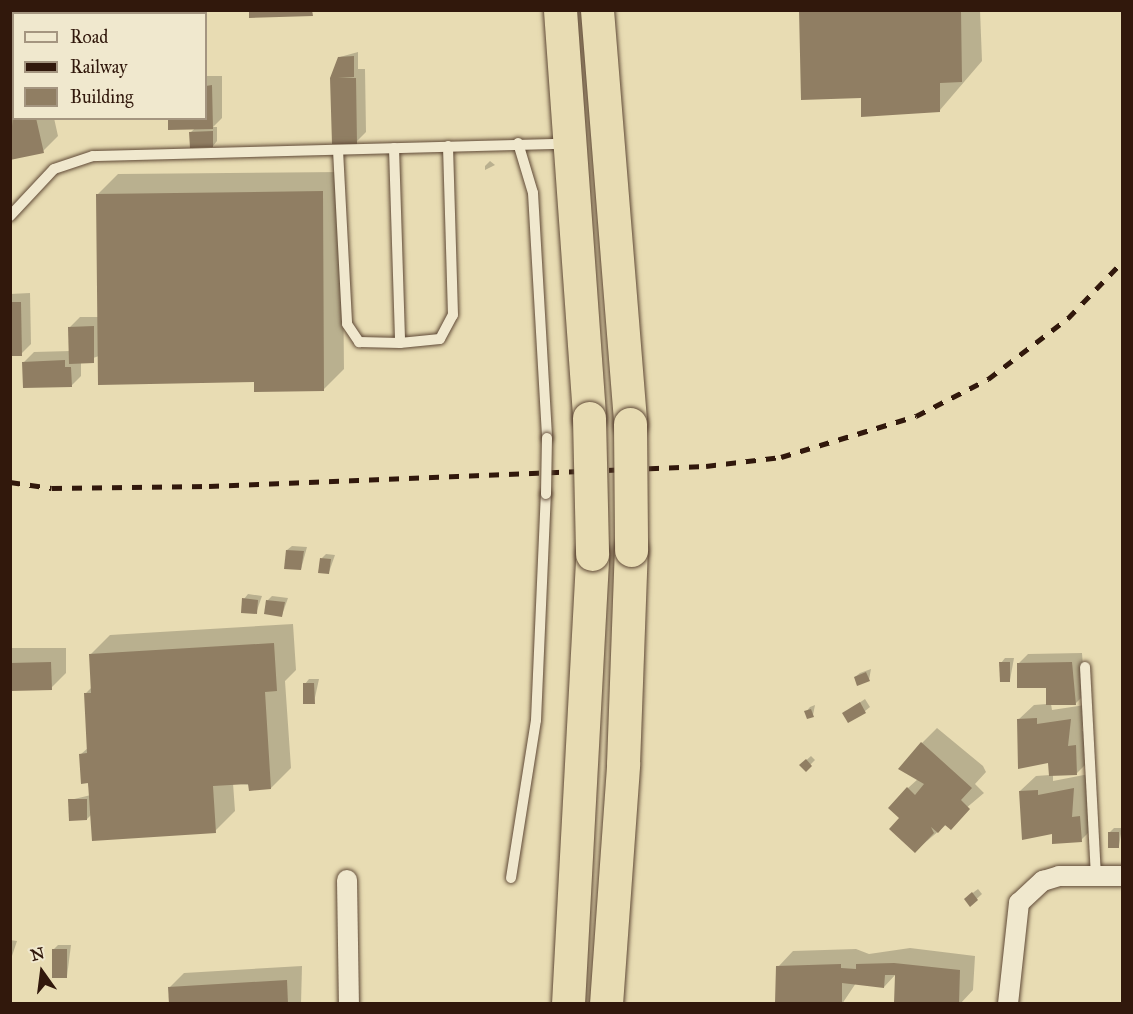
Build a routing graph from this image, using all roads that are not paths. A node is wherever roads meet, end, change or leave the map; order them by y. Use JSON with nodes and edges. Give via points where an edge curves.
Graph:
{"nodes":[{"id":1,"x":560,"y":10,"type":"edge"},
{"id":2,"x":597,"y":10,"type":"edge"},
{"id":3,"x":518,"y":143,"type":"junction"},
{"id":4,"x":573,"y":144,"type":"junction"},
{"id":5,"x":448,"y":146,"type":"junction"},
{"id":6,"x":394,"y":148,"type":"junction"},
{"id":7,"x":338,"y":150,"type":"junction"},
{"id":8,"x":10,"y":216,"type":"edge"},
{"id":9,"x":400,"y":343,"type":"junction"},
{"id":10,"x":1085,"y":667,"type":"dead end"},
{"id":11,"x":1096,"y":876,"type":"junction"},
{"id":12,"x":1122,"y":876,"type":"edge"},
{"id":13,"x":511,"y":878,"type":"dead end"},
{"id":14,"x":347,"y":880,"type":"dead end"},
{"id":15,"x":349,"y":1004,"type":"edge"},
{"id":16,"x":568,"y":1004,"type":"edge"},
{"id":17,"x":606,"y":1004,"type":"edge"},
{"id":18,"x":1008,"y":1004,"type":"edge"}],
"edges":[{"from":1,"to":4,"type":"highway"},
{"from":2,"to":17,"type":"highway","bridge":true,"via":[[630,424],[631,550],[623,764]]},
{"from":3,"to":4,"type":"lane"},
{"from":3,"to":5,"type":"lane"},
{"from":3,"to":13,"type":"lane","bridge":true,"via":[[533,193],[547,438],[536,720]]},
{"from":4,"to":16,"type":"highway","bridge":true,"via":[[589,418],[592,554]]},
{"from":5,"to":6,"type":"lane"},
{"from":5,"to":9,"type":"lane","via":[[453,315],[440,339]]},
{"from":6,"to":7,"type":"lane"},
{"from":6,"to":9,"type":"lane"},
{"from":7,"to":8,"type":"lane","via":[[73,159],[54,169]]},
{"from":7,"to":9,"type":"lane","via":[[347,324],[359,342]]},
{"from":10,"to":11,"type":"lane"},
{"from":11,"to":12,"type":"street"},
{"from":11,"to":18,"type":"street","via":[[1043,881],[1019,903]]},
{"from":14,"to":15,"type":"street"}]}
